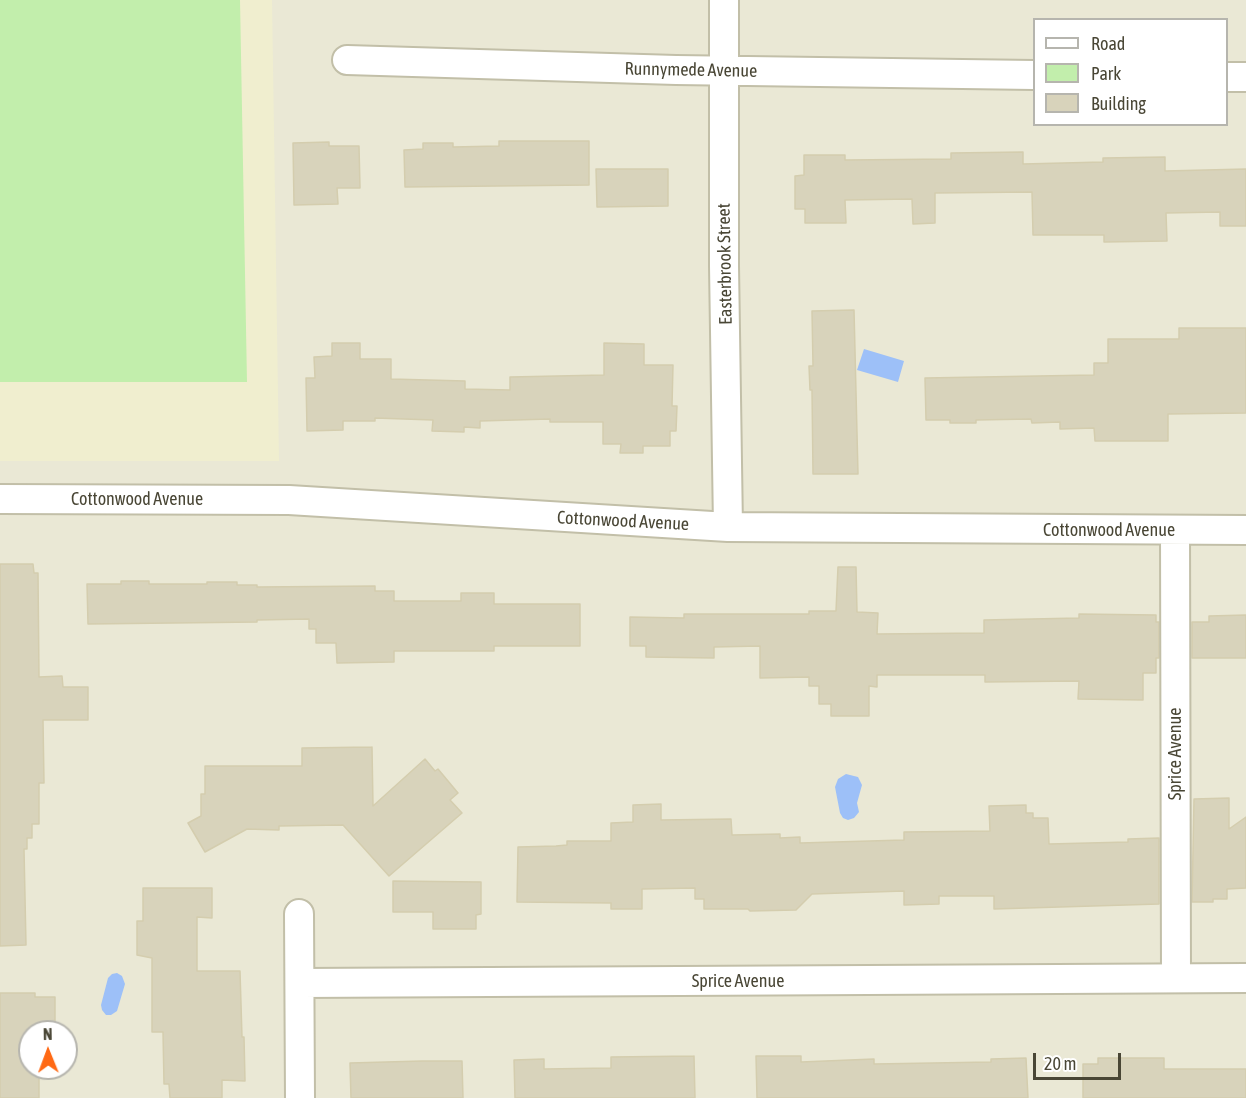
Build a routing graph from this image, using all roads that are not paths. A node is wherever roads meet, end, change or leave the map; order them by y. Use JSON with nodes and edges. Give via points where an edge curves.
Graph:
{"nodes":[{"id":1,"x":724,"y":0,"type":"edge"},
{"id":2,"x":347,"y":60,"type":"dead end"},
{"id":3,"x":723,"y":71,"type":"junction"},
{"id":4,"x":1033,"y":75,"type":"edge"},
{"id":5,"x":1228,"y":77,"type":"edge"},
{"id":6,"x":1246,"y":77,"type":"edge"},
{"id":7,"x":0,"y":499,"type":"edge"},
{"id":8,"x":728,"y":527,"type":"junction"},
{"id":9,"x":1175,"y":530,"type":"junction"},
{"id":10,"x":1246,"y":530,"type":"edge"},
{"id":11,"x":299,"y":914,"type":"dead end"},
{"id":12,"x":1176,"y":978,"type":"junction"},
{"id":13,"x":1246,"y":978,"type":"edge"},
{"id":14,"x":301,"y":983,"type":"junction"},
{"id":15,"x":300,"y":1098,"type":"edge"}],
"edges":[{"from":1,"to":3,"type":"street","name":"Easterbrook Street"},
{"from":2,"to":3,"type":"street","name":"Runnymede Avenue"},
{"from":3,"to":4,"type":"street","name":"Runnymede Avenue"},
{"from":3,"to":8,"type":"street","name":"Easterbrook Street"},
{"from":5,"to":6,"type":"street"},
{"from":7,"to":8,"type":"street","name":"Cottonwood Avenue","via":[[289,500]]},
{"from":8,"to":9,"type":"street","name":"Cottonwood Avenue"},
{"from":9,"to":10,"type":"street","name":"Cottonwood Avenue"},
{"from":9,"to":12,"type":"street","name":"Sprice Avenue"},
{"from":11,"to":14,"type":"street"},
{"from":12,"to":13,"type":"street","name":"Sprice Avenue"},
{"from":12,"to":14,"type":"street","name":"Sprice Avenue"},
{"from":14,"to":15,"type":"street"}]}
